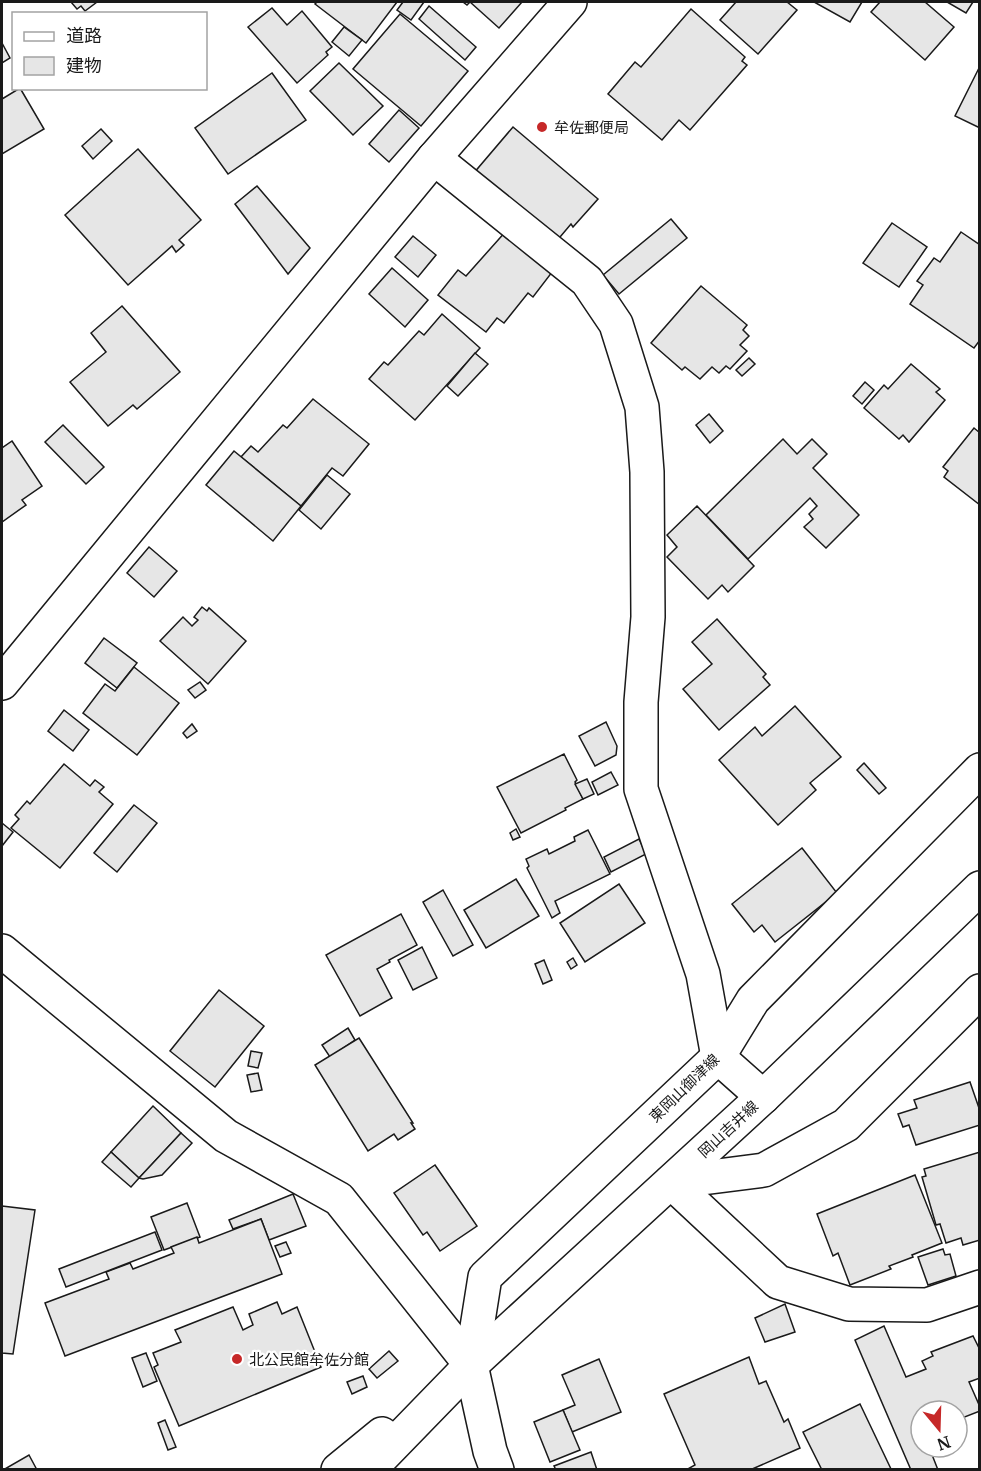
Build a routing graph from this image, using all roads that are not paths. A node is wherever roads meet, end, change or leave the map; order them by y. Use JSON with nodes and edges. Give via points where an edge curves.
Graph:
{"nodes":[{"id":1,"x":570,"y":2,"type":"edge"},
{"id":2,"x":434,"y":158,"type":"junction"},
{"id":3,"x":2,"y":683,"type":"edge"},
{"id":4,"x":980,"y":770,"type":"edge"},
{"id":5,"x":980,"y":888,"type":"edge"},
{"id":6,"x":2,"y":951,"type":"edge"},
{"id":7,"x":980,"y":991,"type":"edge"},
{"id":8,"x":718,"y":1057,"type":"junction"},
{"id":9,"x":763,"y":1097,"type":"junction"},
{"id":10,"x":671,"y":1182,"type":"junction"},
{"id":11,"x":980,"y":1287,"type":"edge"},
{"id":12,"x":471,"y":1365,"type":"junction"},
{"id":13,"x":338,"y":1470,"type":"edge"},
{"id":14,"x":369,"y":1470,"type":"edge"},
{"id":15,"x":497,"y":1470,"type":"edge"}],
"edges":[{"from":1,"to":2,"type":"street"},
{"from":2,"to":3,"type":"street"},
{"from":2,"to":8,"type":"street","via":[[587,281],[616,324],[642,406],[647,472],[648,617],[640,702],[641,789],[703,974]]},
{"from":4,"to":8,"type":"street","name":"東岡山御津線","via":[[753,1000]]},
{"from":5,"to":9,"type":"street","name":"岡山吉井線"},
{"from":6,"to":12,"type":"street","via":[[226,1136],[339,1199]]},
{"from":7,"to":10,"type":"street","via":[[846,1125],[764,1170]]},
{"from":8,"to":9,"type":"street"},
{"from":8,"to":12,"type":"street","name":"東岡山御津線","via":[[485,1277]]},
{"from":9,"to":10,"type":"street","name":"岡山吉井線"},
{"from":10,"to":11,"type":"street","via":[[778,1282],[849,1304],[927,1305]]},
{"from":10,"to":12,"type":"street","name":"岡山吉井線"},
{"from":12,"to":13,"type":"street","name":"岡山吉井線"},
{"from":12,"to":14,"type":"street","name":"岡山吉井線"},
{"from":12,"to":15,"type":"street"}]}
